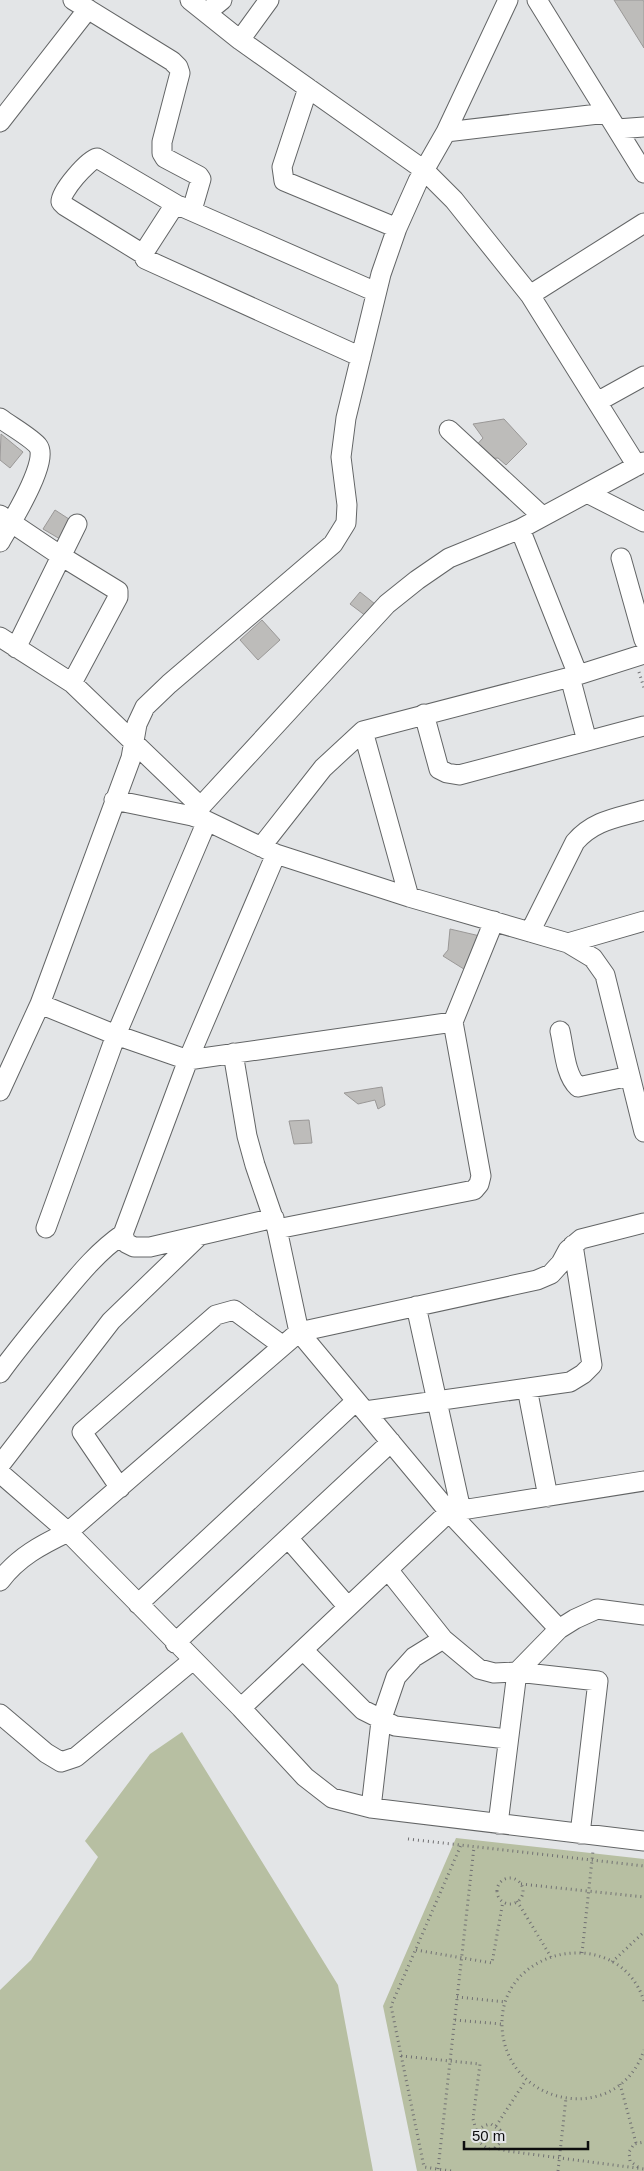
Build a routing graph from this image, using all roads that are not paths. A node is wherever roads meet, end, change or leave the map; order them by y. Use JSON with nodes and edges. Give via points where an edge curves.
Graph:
{"nodes":[{"id":1,"x":190,"y":0,"type":"edge"},
{"id":2,"x":222,"y":0,"type":"edge"},
{"id":3,"x":269,"y":0,"type":"edge"},
{"id":4,"x":508,"y":0,"type":"edge"},
{"id":5,"x":537,"y":0,"type":"edge"},
{"id":6,"x":81,"y":5,"type":"edge"},
{"id":7,"x":206,"y":14,"type":"junction"},
{"id":8,"x":240,"y":40,"type":"junction"},
{"id":9,"x":308,"y":88,"type":"junction"},
{"id":10,"x":612,"y":121,"type":"junction"},
{"id":11,"x":0,"y":122,"type":"edge"},
{"id":12,"x":644,"y":128,"type":"edge"},
{"id":13,"x":446,"y":132,"type":"junction"},
{"id":14,"x":424,"y":170,"type":"junction"},
{"id":15,"x":644,"y":173,"type":"edge"},
{"id":16,"x":184,"y":208,"type":"junction"},
{"id":17,"x":644,"y":222,"type":"edge"},
{"id":18,"x":397,"y":228,"type":"junction"},
{"id":19,"x":143,"y":254,"type":"junction"},
{"id":20,"x":376,"y":292,"type":"junction"},
{"id":21,"x":530,"y":296,"type":"junction"},
{"id":22,"x":360,"y":357,"type":"junction"},
{"id":23,"x":644,"y":376,"type":"edge"},
{"id":24,"x":597,"y":402,"type":"junction"},
{"id":25,"x":0,"y":418,"type":"edge"},
{"id":26,"x":449,"y":430,"type":"dead end"},
{"id":27,"x":640,"y":464,"type":"edge"},
{"id":28,"x":587,"y":493,"type":"junction"},
{"id":29,"x":542,"y":516,"type":"junction"},
{"id":30,"x":5,"y":519,"type":"edge"},
{"id":31,"x":644,"y":522,"type":"edge"},
{"id":32,"x":77,"y":524,"type":"dead end"},
{"id":33,"x":520,"y":529,"type":"junction"},
{"id":34,"x":0,"y":542,"type":"edge"},
{"id":35,"x":61,"y":556,"type":"junction"},
{"id":36,"x":621,"y":558,"type":"dead end"},
{"id":37,"x":0,"y":637,"type":"edge"},
{"id":38,"x":644,"y":640,"type":"edge"},
{"id":39,"x":16,"y":648,"type":"junction"},
{"id":40,"x":644,"y":654,"type":"edge"},
{"id":41,"x":574,"y":676,"type":"junction"},
{"id":42,"x":72,"y":682,"type":"junction"},
{"id":43,"x":424,"y":714,"type":"junction"},
{"id":44,"x":644,"y":726,"type":"edge"},
{"id":45,"x":363,"y":731,"type":"junction"},
{"id":46,"x":586,"y":741,"type":"junction"},
{"id":47,"x":135,"y":743,"type":"junction"},
{"id":48,"x":114,"y":800,"type":"junction"},
{"id":49,"x":644,"y":810,"type":"edge"},
{"id":50,"x":200,"y":814,"type":"junction"},
{"id":51,"x":269,"y":851,"type":"junction"},
{"id":52,"x":409,"y":897,"type":"junction"},
{"id":53,"x":494,"y":921,"type":"junction"},
{"id":54,"x":644,"y":921,"type":"edge"},
{"id":55,"x":530,"y":932,"type":"junction"},
{"id":56,"x":568,"y":943,"type":"junction"},
{"id":57,"x":40,"y":1004,"type":"junction"},
{"id":58,"x":453,"y":1022,"type":"junction"},
{"id":59,"x":560,"y":1031,"type":"dead end"},
{"id":60,"x":116,"y":1035,"type":"junction"},
{"id":61,"x":233,"y":1053,"type":"junction"},
{"id":62,"x":188,"y":1060,"type":"junction"},
{"id":63,"x":630,"y":1076,"type":"junction"},
{"id":64,"x":0,"y":1091,"type":"edge"},
{"id":65,"x":644,"y":1132,"type":"edge"},
{"id":66,"x":644,"y":1223,"type":"edge"},
{"id":67,"x":275,"y":1224,"type":"junction"},
{"id":68,"x":46,"y":1228,"type":"dead end"},
{"id":69,"x":123,"y":1234,"type":"junction"},
{"id":70,"x":200,"y":1235,"type":"junction"},
{"id":71,"x":574,"y":1245,"type":"junction"},
{"id":72,"x":416,"y":1306,"type":"junction"},
{"id":73,"x":299,"y":1332,"type":"junction"},
{"id":74,"x":283,"y":1346,"type":"junction"},
{"id":75,"x":0,"y":1373,"type":"edge"},
{"id":76,"x":527,"y":1388,"type":"junction"},
{"id":77,"x":437,"y":1401,"type":"junction"},
{"id":78,"x":360,"y":1406,"type":"junction"},
{"id":79,"x":390,"y":1442,"type":"junction"},
{"id":80,"x":0,"y":1465,"type":"edge"},
{"id":81,"x":0,"y":1473,"type":"edge"},
{"id":82,"x":644,"y":1482,"type":"edge"},
{"id":83,"x":120,"y":1488,"type":"junction"},
{"id":84,"x":548,"y":1497,"type":"junction"},
{"id":85,"x":455,"y":1511,"type":"junction"},
{"id":86,"x":68,"y":1532,"type":"junction"},
{"id":87,"x":288,"y":1538,"type":"junction"},
{"id":88,"x":388,"y":1571,"type":"junction"},
{"id":89,"x":0,"y":1581,"type":"edge"},
{"id":90,"x":138,"y":1604,"type":"junction"},
{"id":91,"x":348,"y":1607,"type":"junction"},
{"id":92,"x":644,"y":1616,"type":"edge"},
{"id":93,"x":559,"y":1629,"type":"junction"},
{"id":94,"x":443,"y":1640,"type":"junction"},
{"id":95,"x":175,"y":1643,"type":"junction"},
{"id":96,"x":303,"y":1650,"type":"junction"},
{"id":97,"x":192,"y":1660,"type":"junction"},
{"id":98,"x":517,"y":1672,"type":"junction"},
{"id":99,"x":241,"y":1708,"type":"junction"},
{"id":100,"x":0,"y":1714,"type":"edge"},
{"id":101,"x":381,"y":1720,"type":"junction"},
{"id":102,"x":507,"y":1739,"type":"junction"},
{"id":103,"x":371,"y":1808,"type":"junction"},
{"id":104,"x":498,"y":1824,"type":"junction"},
{"id":105,"x":588,"y":1835,"type":"junction"},
{"id":106,"x":644,"y":1841,"type":"edge"}],
"edges":[{"from":1,"to":7,"type":"street"},
{"from":2,"to":7,"type":"street"},
{"from":3,"to":8,"type":"street"},
{"from":4,"to":13,"type":"street"},
{"from":5,"to":10,"type":"street"},
{"from":6,"to":11,"type":"street"},
{"from":6,"to":16,"type":"street","via":[[178,67],[180,73],[162,152],[165,158],[201,179]]},
{"from":7,"to":8,"type":"street"},
{"from":8,"to":9,"type":"street"},
{"from":9,"to":14,"type":"street"},
{"from":9,"to":18,"type":"street","via":[[282,167],[284,181]]},
{"from":10,"to":12,"type":"street"},
{"from":10,"to":13,"type":"street"},
{"from":10,"to":15,"type":"street"},
{"from":13,"to":14,"type":"street"},
{"from":14,"to":18,"type":"street"},
{"from":14,"to":21,"type":"street","via":[[454,200]]},
{"from":16,"to":19,"type":"street","via":[[172,209]]},
{"from":16,"to":19,"type":"street","via":[[97,158],[90,161],[63,191],[61,202],[65,206]]},
{"from":16,"to":20,"type":"street"},
{"from":17,"to":21,"type":"street"},
{"from":18,"to":20,"type":"street"},
{"from":19,"to":22,"type":"street","via":[[145,259]]},
{"from":20,"to":22,"type":"street"},
{"from":21,"to":24,"type":"street"},
{"from":22,"to":47,"type":"street","via":[[341,457],[346,523],[333,544],[145,707],[137,724]]},
{"from":23,"to":24,"type":"street"},
{"from":24,"to":27,"type":"street"},
{"from":25,"to":30,"type":"street","via":[[39,446],[41,455],[35,476]]},
{"from":26,"to":29,"type":"street"},
{"from":27,"to":28,"type":"street"},
{"from":28,"to":29,"type":"street"},
{"from":28,"to":31,"type":"street"},
{"from":29,"to":33,"type":"street"},
{"from":30,"to":34,"type":"street"},
{"from":30,"to":35,"type":"street"},
{"from":32,"to":35,"type":"street"},
{"from":33,"to":41,"type":"street"},
{"from":33,"to":50,"type":"street","via":[[449,558],[386,604]]},
{"from":35,"to":39,"type":"street"},
{"from":35,"to":42,"type":"street","via":[[118,591],[118,597]]},
{"from":36,"to":38,"type":"street"},
{"from":37,"to":39,"type":"street"},
{"from":39,"to":42,"type":"street"},
{"from":40,"to":41,"type":"street"},
{"from":41,"to":43,"type":"street"},
{"from":41,"to":46,"type":"street"},
{"from":42,"to":47,"type":"street"},
{"from":43,"to":45,"type":"street"},
{"from":43,"to":46,"type":"street","via":[[439,769],[447,774],[459,775]]},
{"from":44,"to":46,"type":"street"},
{"from":45,"to":51,"type":"street","via":[[323,768]]},
{"from":45,"to":52,"type":"street"},
{"from":47,"to":48,"type":"street"},
{"from":47,"to":50,"type":"street"},
{"from":48,"to":50,"type":"street"},
{"from":48,"to":57,"type":"street"},
{"from":49,"to":55,"type":"street","via":[[596,823],[584,831],[575,842]]},
{"from":50,"to":51,"type":"street"},
{"from":50,"to":60,"type":"street"},
{"from":51,"to":52,"type":"street"},
{"from":51,"to":62,"type":"street"},
{"from":52,"to":53,"type":"street"},
{"from":53,"to":55,"type":"street"},
{"from":53,"to":58,"type":"street"},
{"from":54,"to":56,"type":"street"},
{"from":55,"to":56,"type":"street"},
{"from":56,"to":63,"type":"street","via":[[593,958],[605,975]]},
{"from":57,"to":60,"type":"street"},
{"from":57,"to":64,"type":"street"},
{"from":58,"to":61,"type":"street"},
{"from":58,"to":67,"type":"street","via":[[481,1176],[474,1190]]},
{"from":59,"to":63,"type":"street","via":[[573,1082],[578,1087]]},
{"from":60,"to":62,"type":"street"},
{"from":60,"to":68,"type":"street"},
{"from":61,"to":62,"type":"street"},
{"from":61,"to":67,"type":"street","via":[[247,1136]]},
{"from":62,"to":69,"type":"street"},
{"from":63,"to":65,"type":"street"},
{"from":66,"to":71,"type":"street","via":[[581,1238]]},
{"from":67,"to":70,"type":"street"},
{"from":67,"to":73,"type":"street"},
{"from":69,"to":70,"type":"street","via":[[126,1243],[134,1247],[150,1247]]},
{"from":69,"to":75,"type":"street","via":[[88,1265]]},
{"from":70,"to":80,"type":"street","via":[[111,1321]]},
{"from":71,"to":72,"type":"street","via":[[551,1274],[537,1280]]},
{"from":71,"to":76,"type":"street","via":[[592,1364],[570,1382]]},
{"from":72,"to":73,"type":"street"},
{"from":72,"to":77,"type":"street"},
{"from":73,"to":74,"type":"street"},
{"from":73,"to":78,"type":"street"},
{"from":74,"to":83,"type":"street"},
{"from":74,"to":83,"type":"street","via":[[234,1310],[216,1315],[82,1432]]},
{"from":76,"to":77,"type":"street"},
{"from":76,"to":84,"type":"street"},
{"from":77,"to":78,"type":"street"},
{"from":77,"to":85,"type":"street"},
{"from":78,"to":79,"type":"street"},
{"from":78,"to":90,"type":"street"},
{"from":79,"to":85,"type":"street"},
{"from":79,"to":87,"type":"street"},
{"from":81,"to":86,"type":"street"},
{"from":82,"to":84,"type":"street"},
{"from":83,"to":86,"type":"street"},
{"from":84,"to":85,"type":"street"},
{"from":85,"to":88,"type":"street"},
{"from":85,"to":93,"type":"street"},
{"from":86,"to":89,"type":"street","via":[[38,1546],[11,1566]]},
{"from":86,"to":90,"type":"street"},
{"from":87,"to":91,"type":"street"},
{"from":87,"to":95,"type":"street"},
{"from":88,"to":91,"type":"street"},
{"from":88,"to":94,"type":"street"},
{"from":90,"to":95,"type":"street"},
{"from":91,"to":96,"type":"street"},
{"from":92,"to":93,"type":"street","via":[[597,1609]]},
{"from":93,"to":98,"type":"street"},
{"from":94,"to":98,"type":"street","via":[[479,1669],[494,1673]]},
{"from":94,"to":101,"type":"street","via":[[414,1657],[396,1677]]},
{"from":95,"to":97,"type":"street"},
{"from":96,"to":99,"type":"street"},
{"from":96,"to":101,"type":"street","via":[[363,1710]]},
{"from":97,"to":99,"type":"street"},
{"from":97,"to":100,"type":"street","via":[[76,1757],[61,1762]]},
{"from":98,"to":102,"type":"street"},
{"from":98,"to":105,"type":"street","via":[[598,1681]]},
{"from":99,"to":103,"type":"street","via":[[304,1777],[332,1798]]},
{"from":101,"to":102,"type":"street","via":[[395,1726]]},
{"from":101,"to":103,"type":"street"},
{"from":102,"to":104,"type":"street"},
{"from":103,"to":104,"type":"street"},
{"from":104,"to":105,"type":"street"},
{"from":105,"to":106,"type":"street"}]}
